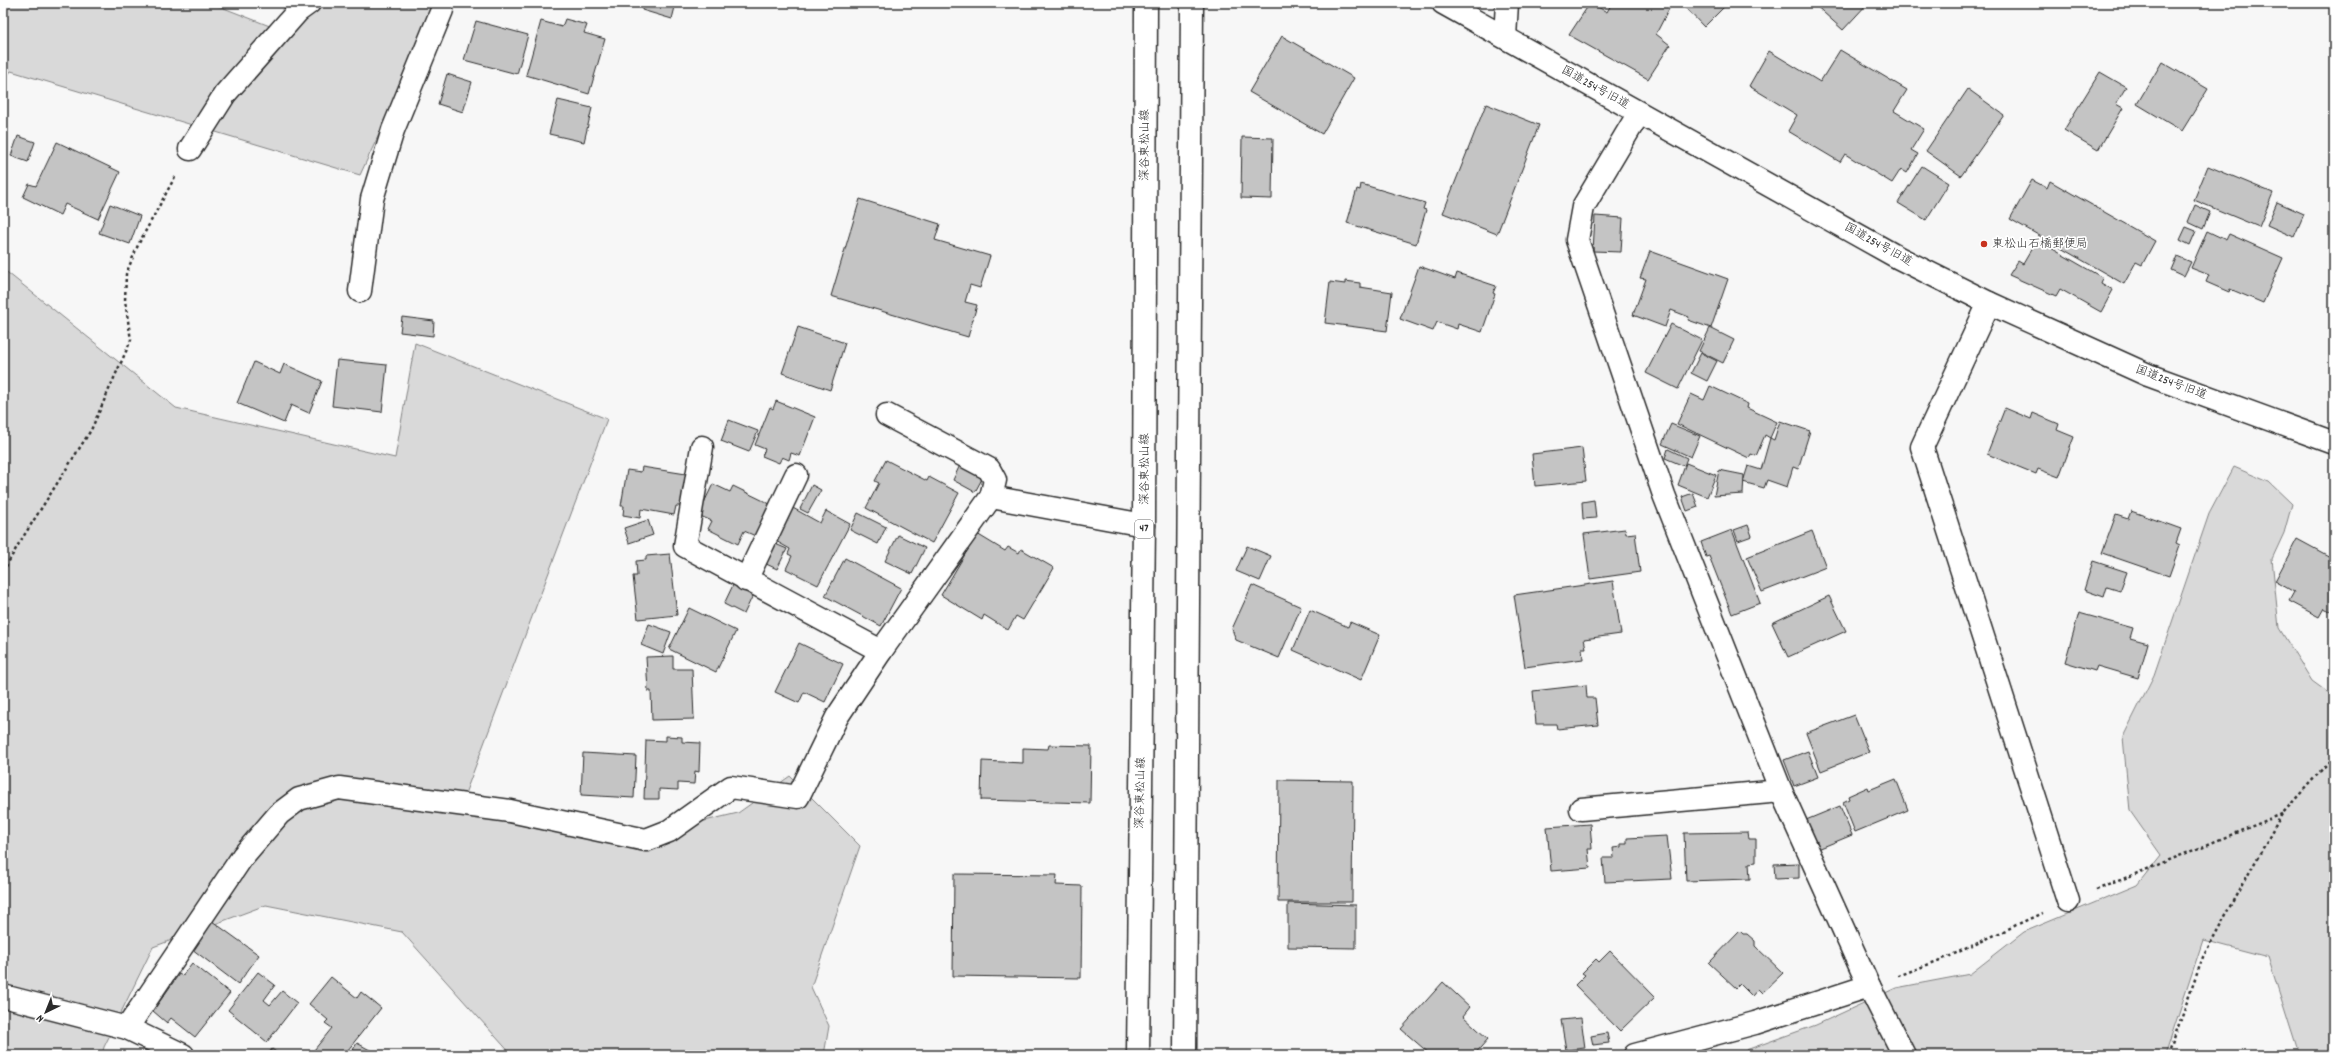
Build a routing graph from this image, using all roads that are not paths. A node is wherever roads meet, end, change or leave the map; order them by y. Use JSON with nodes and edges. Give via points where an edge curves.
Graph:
{"nodes":[{"id":1,"x":309,"y":3,"type":"edge"},
{"id":2,"x":442,"y":3,"type":"edge"},
{"id":3,"x":1146,"y":3,"type":"edge"},
{"id":4,"x":1192,"y":3,"type":"edge"},
{"id":5,"x":1444,"y":3,"type":"edge"},
{"id":6,"x":1507,"y":3,"type":"edge"},
{"id":7,"x":1505,"y":37,"type":"junction"},
{"id":8,"x":1639,"y":112,"type":"junction"},
{"id":9,"x":190,"y":149,"type":"road end"},
{"id":10,"x":360,"y":292,"type":"dead end"},
{"id":11,"x":1989,"y":303,"type":"junction"},
{"id":12,"x":887,"y":414,"type":"dead end"},
{"id":13,"x":2334,"y":443,"type":"edge"},
{"id":14,"x":702,"y":447,"type":"dead end"},
{"id":15,"x":796,"y":475,"type":"dead end"},
{"id":16,"x":991,"y":497,"type":"junction"},
{"id":17,"x":1144,"y":525,"type":"junction"},
{"id":18,"x":746,"y":580,"type":"junction"},
{"id":19,"x":881,"y":651,"type":"junction"},
{"id":20,"x":1781,"y":790,"type":"junction"},
{"id":21,"x":1581,"y":809,"type":"dead end"},
{"id":22,"x":2068,"y":901,"type":"dead end"},
{"id":23,"x":1869,"y":986,"type":"junction"},
{"id":24,"x":3,"y":996,"type":"edge"},
{"id":25,"x":126,"y":1028,"type":"junction"},
{"id":26,"x":183,"y":1055,"type":"edge"},
{"id":27,"x":1138,"y":1055,"type":"edge"},
{"id":28,"x":1185,"y":1055,"type":"edge"},
{"id":29,"x":1635,"y":1055,"type":"edge"},
{"id":30,"x":1904,"y":1055,"type":"edge"}],
"edges":[{"from":1,"to":9,"type":"street","via":[[298,11],[225,94]]},
{"from":2,"to":10,"type":"street","via":[[442,10],[393,130],[372,199]]},
{"from":3,"to":17,"type":"street","name":"深谷東松山線","number":"47"},
{"from":4,"to":28,"type":"street"},
{"from":5,"to":7,"type":"street","name":"国道254号旧道"},
{"from":6,"to":7,"type":"street"},
{"from":7,"to":8,"type":"street","name":"国道254号旧道"},
{"from":8,"to":11,"type":"street","name":"国道254号旧道","via":[[1899,258]]},
{"from":8,"to":20,"type":"street","via":[[1583,207],[1576,240],[1664,496]]},
{"from":11,"to":13,"type":"street","name":"国道254号旧道","via":[[2148,375]]},
{"from":11,"to":22,"type":"street","via":[[1922,447]]},
{"from":12,"to":16,"type":"street","via":[[989,469],[995,480]]},
{"from":14,"to":18,"type":"street","via":[[685,546]]},
{"from":15,"to":18,"type":"street"},
{"from":16,"to":17,"type":"street"},
{"from":16,"to":19,"type":"street"},
{"from":17,"to":27,"type":"street","name":"深谷東松山線","number":"47"},
{"from":18,"to":19,"type":"street"},
{"from":19,"to":25,"type":"street","via":[[837,717],[798,797],[731,787],[669,831],[646,840],[510,811],[339,788],[299,799],[279,814],[243,856]]},
{"from":20,"to":21,"type":"street"},
{"from":20,"to":23,"type":"street"},
{"from":23,"to":29,"type":"street","via":[[1755,1023]]},
{"from":23,"to":30,"type":"street"},
{"from":24,"to":25,"type":"street"},
{"from":25,"to":26,"type":"street"}]}
